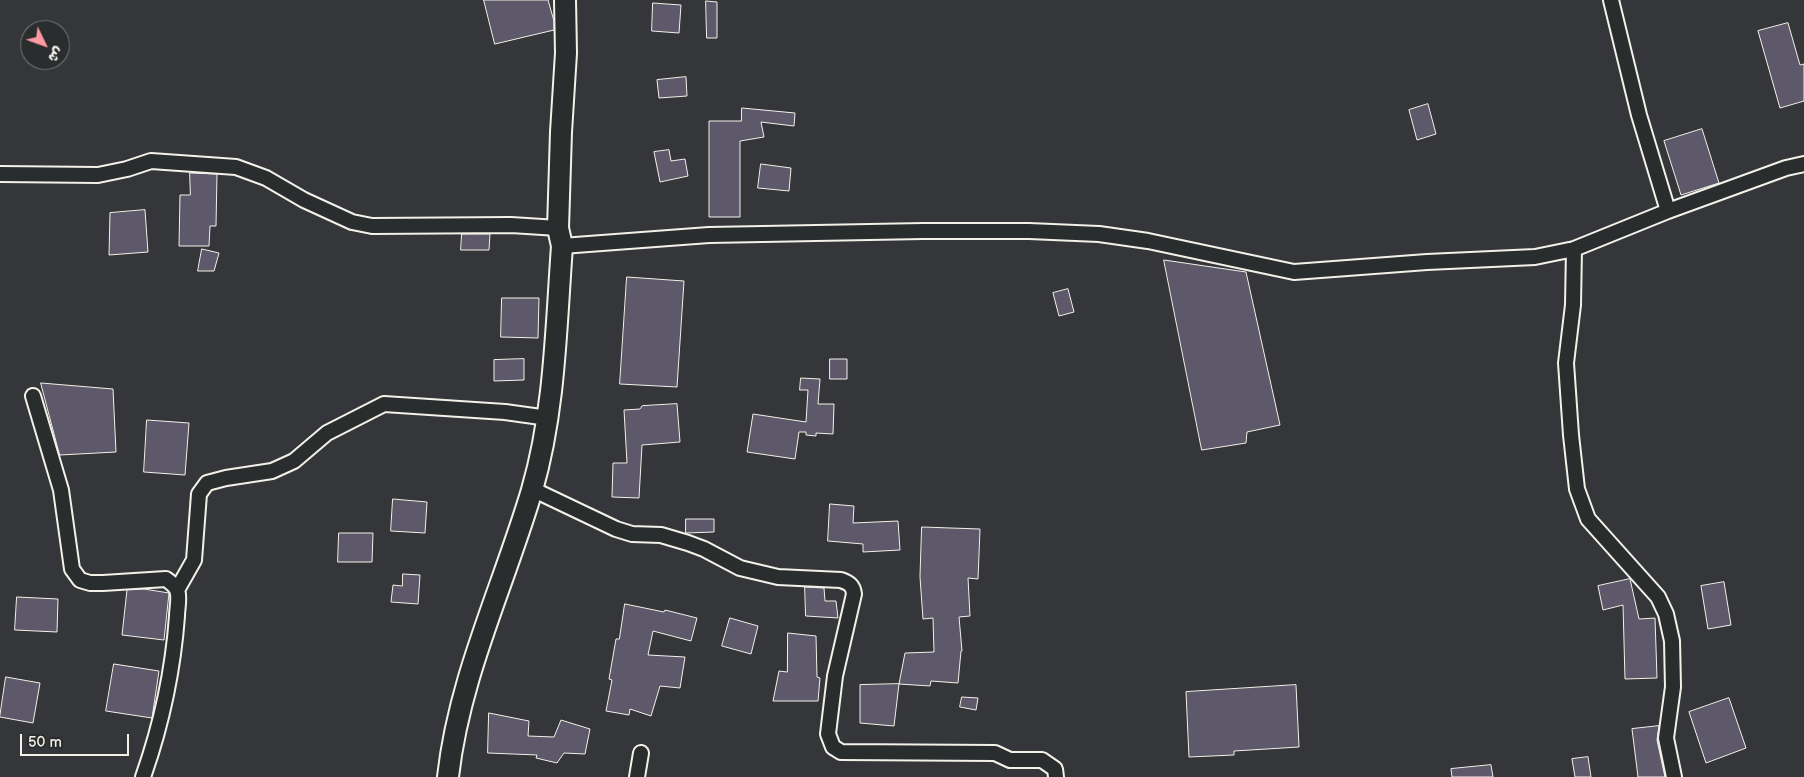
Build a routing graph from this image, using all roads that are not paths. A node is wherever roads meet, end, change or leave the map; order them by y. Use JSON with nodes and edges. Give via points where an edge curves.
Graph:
{"nodes":[{"id":1,"x":565,"y":0,"type":"edge"},
{"id":2,"x":1611,"y":0,"type":"edge"},
{"id":3,"x":1804,"y":164,"type":"edge"},
{"id":4,"x":0,"y":174,"type":"edge"},
{"id":5,"x":1668,"y":211,"type":"junction"},
{"id":6,"x":560,"y":237,"type":"junction"},
{"id":7,"x":1574,"y":249,"type":"junction"},
{"id":8,"x":33,"y":396,"type":"dead end"},
{"id":9,"x":548,"y":418,"type":"junction"},
{"id":10,"x":532,"y":489,"type":"junction"},
{"id":11,"x":177,"y":590,"type":"junction"},
{"id":12,"x":641,"y":753,"type":"dead end"},
{"id":13,"x":143,"y":777,"type":"edge"},
{"id":14,"x":448,"y":777,"type":"edge"},
{"id":15,"x":637,"y":777,"type":"edge"},
{"id":16,"x":1056,"y":777,"type":"edge"},
{"id":17,"x":1674,"y":777,"type":"edge"}],
"edges":[{"from":1,"to":6,"type":"street"},
{"from":2,"to":5,"type":"street","via":[[1639,115]]},
{"from":3,"to":5,"type":"street"},
{"from":4,"to":6,"type":"street","via":[[98,175],[151,162],[236,167],[266,178],[352,222],[372,226],[511,225]]},
{"from":5,"to":7,"type":"street"},
{"from":6,"to":7,"type":"street","via":[[1082,233],[1148,241],[1294,272],[1535,258]]},
{"from":6,"to":9,"type":"street"},
{"from":7,"to":17,"type":"street","via":[[1573,305],[1566,363],[1577,489],[1588,520],[1658,597],[1666,614],[1672,642],[1673,687],[1666,738]]},
{"from":8,"to":11,"type":"street","via":[[61,490],[72,569],[80,580],[103,583],[166,579]]},
{"from":9,"to":10,"type":"street"},
{"from":9,"to":11,"type":"street","via":[[384,404],[327,433],[294,461],[272,472],[207,483],[199,494],[194,560]]},
{"from":10,"to":14,"type":"street","via":[[461,707]]},
{"from":10,"to":16,"type":"street","via":[[616,529],[632,534],[661,535],[688,543],[740,568],[778,578],[849,582],[854,594],[835,676],[828,734],[833,747],[840,752],[995,753],[1010,760],[1042,760],[1055,769]]},
{"from":11,"to":13,"type":"street","via":[[175,637],[167,687]]},
{"from":12,"to":15,"type":"street"}]}
